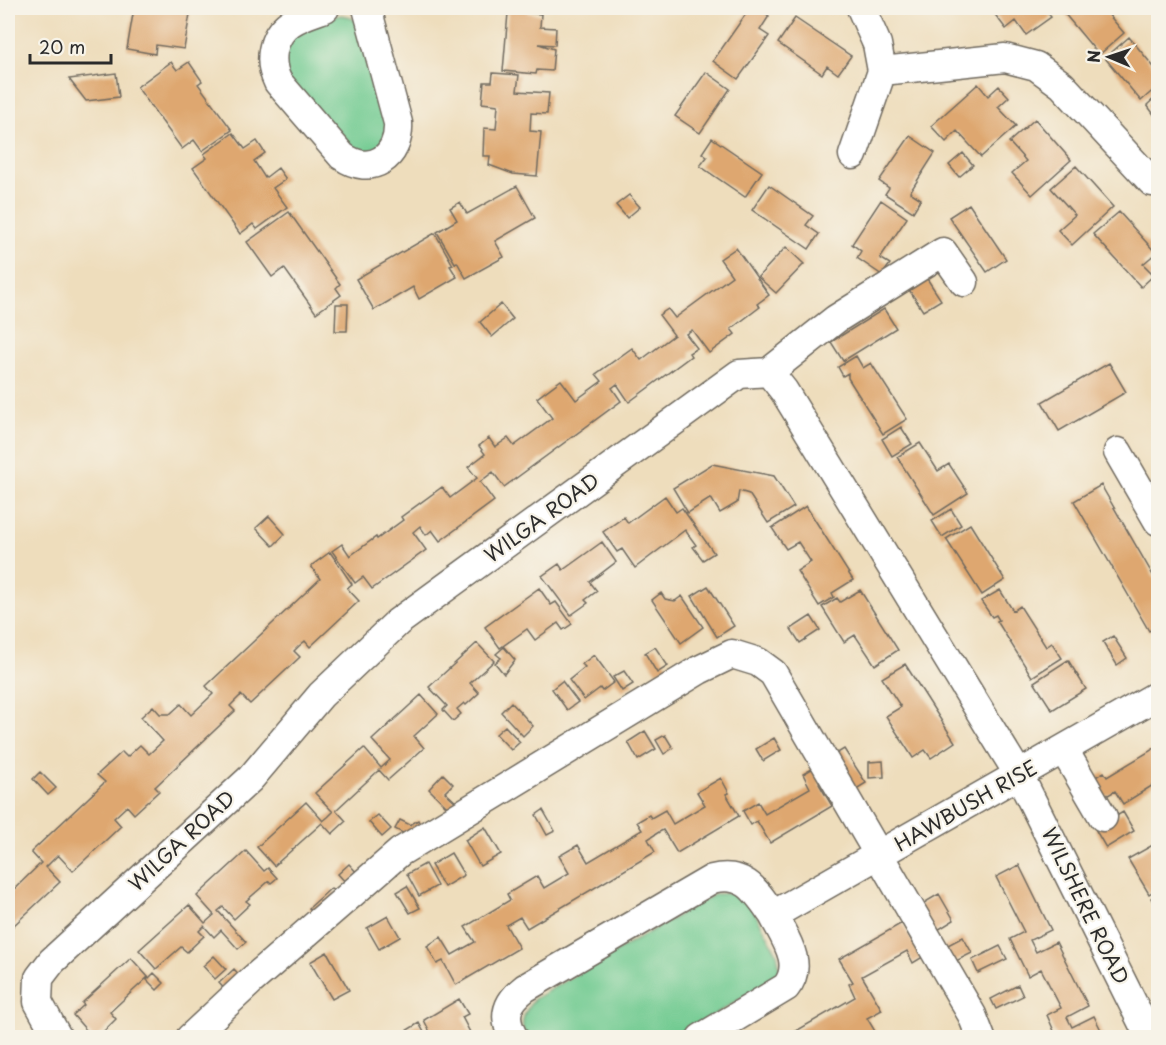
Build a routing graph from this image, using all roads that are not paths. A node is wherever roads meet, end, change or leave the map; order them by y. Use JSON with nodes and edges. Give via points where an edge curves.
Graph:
{"nodes":[{"id":1,"x":325,"y":8,"type":"edge"},
{"id":2,"x":368,"y":8,"type":"edge"},
{"id":3,"x":861,"y":8,"type":"edge"},
{"id":4,"x":882,"y":71,"type":"junction"},
{"id":5,"x":853,"y":155,"type":"dead end"},
{"id":6,"x":1152,"y":182,"type":"dead end"},
{"id":7,"x":964,"y":282,"type":"dead end"},
{"id":8,"x":769,"y":372,"type":"junction"},
{"id":9,"x":1118,"y":452,"type":"dead end"},
{"id":10,"x":1158,"y":521,"type":"edge"},
{"id":11,"x":1158,"y":695,"type":"edge"},
{"id":12,"x":1064,"y":750,"type":"junction"},
{"id":13,"x":1020,"y":775,"type":"junction"},
{"id":14,"x":1103,"y":817,"type":"dead end"},
{"id":15,"x":879,"y":856,"type":"junction"},
{"id":16,"x":773,"y":915,"type":"junction"},
{"id":17,"x":58,"y":1038,"type":"edge"},
{"id":18,"x":190,"y":1038,"type":"edge"},
{"id":19,"x":514,"y":1038,"type":"edge"},
{"id":20,"x":701,"y":1038,"type":"edge"},
{"id":21,"x":981,"y":1038,"type":"edge"},
{"id":22,"x":1150,"y":1038,"type":"edge"}],
"edges":[{"from":1,"to":2,"type":"street","via":[[291,22],[280,32],[272,57],[273,71],[278,82],[342,156],[364,166],[380,162],[388,155],[399,135]]},
{"from":3,"to":4,"type":"street","via":[[877,44]]},
{"from":4,"to":5,"type":"street"},
{"from":4,"to":6,"type":"street","via":[[1005,58],[1036,66],[1062,85]]},
{"from":7,"to":8,"type":"street","via":[[943,252],[836,319]]},
{"from":8,"to":13,"type":"street"},
{"from":8,"to":17,"type":"street","name":"WILGA ROAD","via":[[738,374],[398,622],[321,695],[250,779],[52,961],[39,978],[38,1002]]},
{"from":9,"to":10,"type":"street"},
{"from":11,"to":12,"type":"street","name":"HAWBUSH RISE"},
{"from":12,"to":13,"type":"street","name":"HAWBUSH RISE"},
{"from":12,"to":14,"type":"street"},
{"from":13,"to":15,"type":"street","name":"HAWBUSH RISE"},
{"from":13,"to":22,"type":"street","name":"WILSHERE ROAD"},
{"from":15,"to":16,"type":"street","name":"HAWBUSH RISE"},
{"from":15,"to":18,"type":"street","via":[[773,674],[758,662],[732,654],[699,670],[400,852]]},
{"from":15,"to":21,"type":"street","via":[[972,1015]]},
{"from":16,"to":19,"type":"street","via":[[746,882],[734,877],[712,879],[525,988],[508,1007],[508,1028]]},
{"from":16,"to":20,"type":"street","via":[[793,956],[791,981]]}]}
